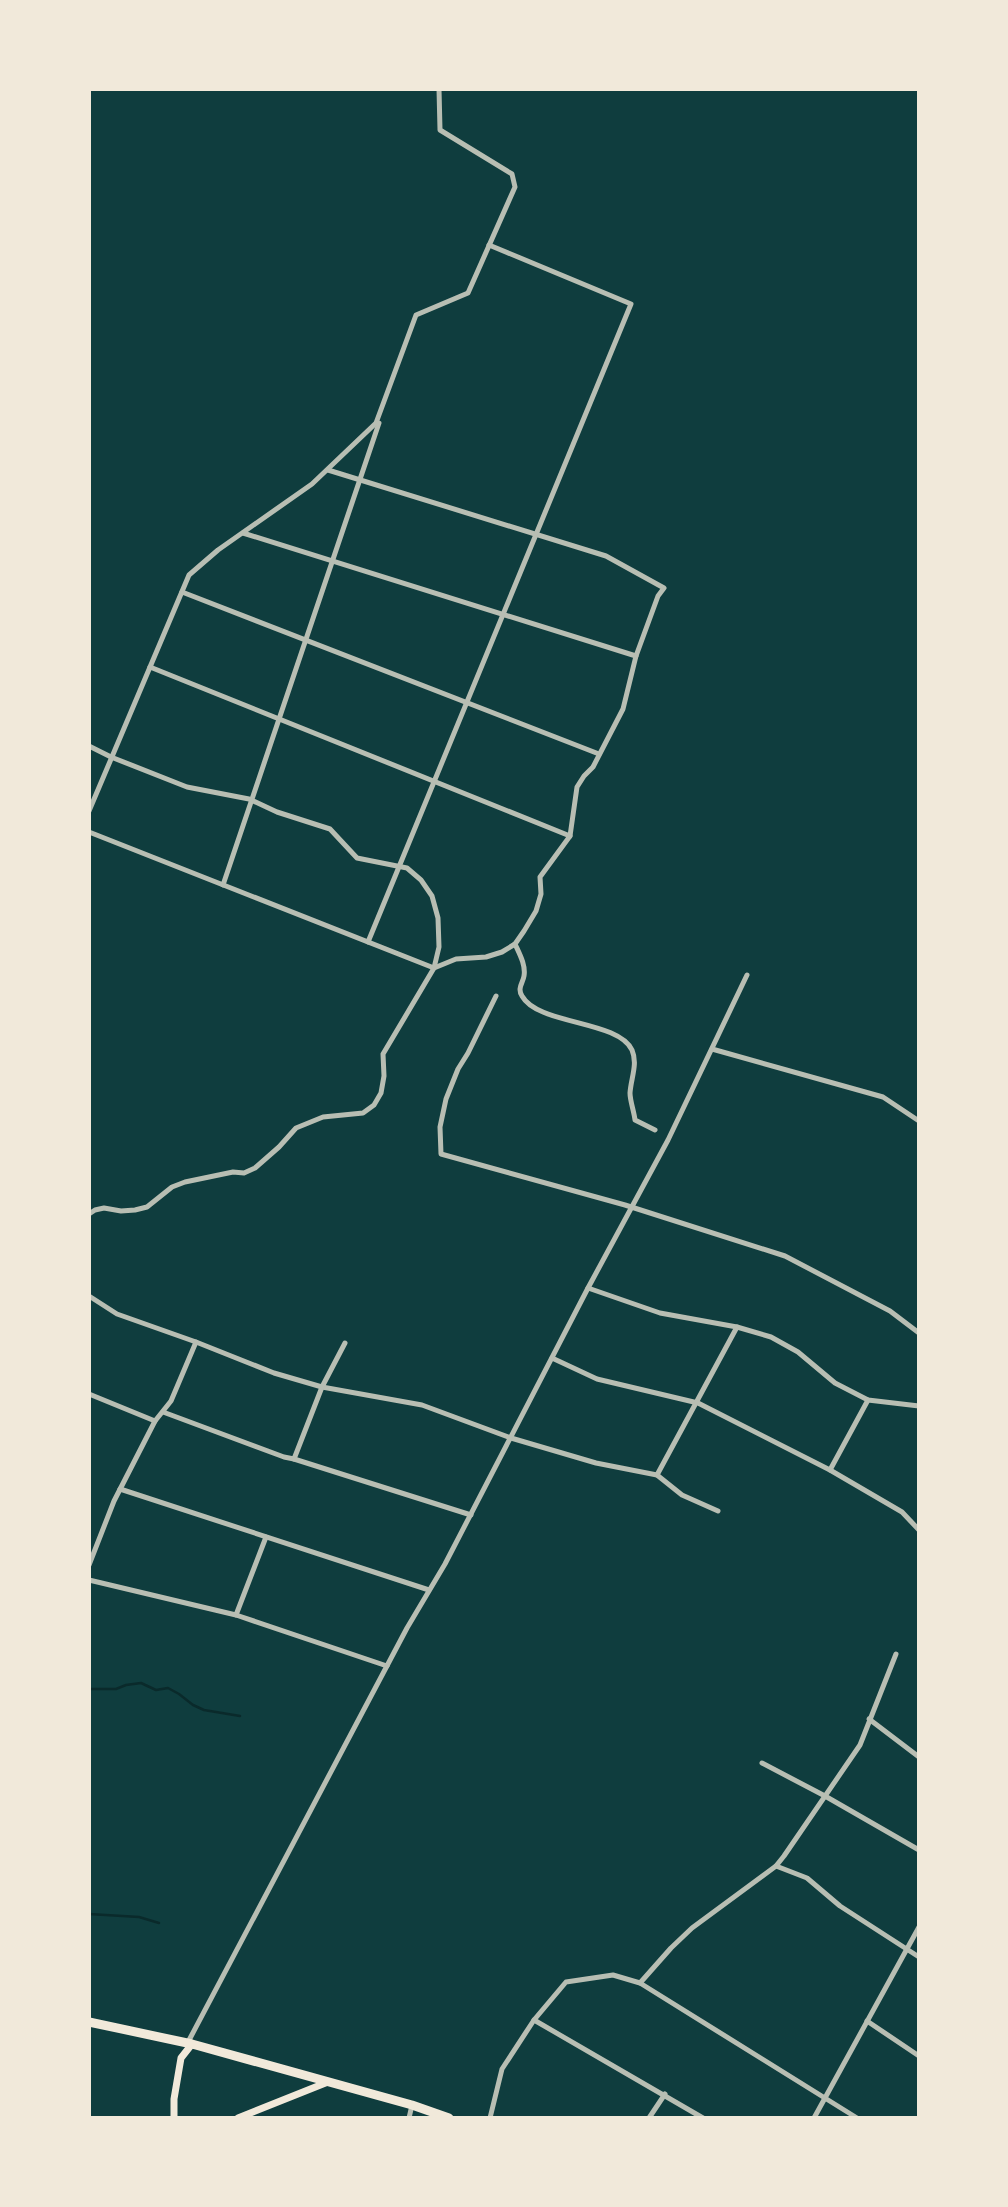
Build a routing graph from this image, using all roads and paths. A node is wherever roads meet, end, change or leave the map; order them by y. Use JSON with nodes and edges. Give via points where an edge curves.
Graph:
{"nodes":[{"id":1,"x":439,"y":89,"type":"edge"},
{"id":2,"x":489,"y":245,"type":"junction"},
{"id":3,"x":407,"y":341,"type":"junction"},
{"id":4,"x":328,"y":470,"type":"junction"},
{"id":5,"x":360,"y":479,"type":"junction"},
{"id":6,"x":243,"y":533,"type":"junction"},
{"id":7,"x":536,"y":535,"type":"junction"},
{"id":8,"x":332,"y":560,"type":"junction"},
{"id":9,"x":182,"y":592,"type":"junction"},
{"id":10,"x":306,"y":640,"type":"junction"},
{"id":11,"x":636,"y":656,"type":"junction"},
{"id":12,"x":150,"y":667,"type":"junction"},
{"id":13,"x":279,"y":719,"type":"junction"},
{"id":14,"x":89,"y":746,"type":"edge"},
{"id":15,"x":599,"y":754,"type":"junction"},
{"id":16,"x":111,"y":757,"type":"junction"},
{"id":17,"x":251,"y":800,"type":"junction"},
{"id":18,"x":89,"y":811,"type":"edge"},
{"id":19,"x":89,"y":832,"type":"edge"},
{"id":20,"x":570,"y":836,"type":"junction"},
{"id":21,"x":400,"y":866,"type":"junction"},
{"id":22,"x":223,"y":885,"type":"junction"},
{"id":23,"x":368,"y":942,"type":"junction"},
{"id":24,"x":515,"y":944,"type":"junction"},
{"id":25,"x":434,"y":968,"type":"junction"},
{"id":26,"x":747,"y":975,"type":"dead end"},
{"id":27,"x":496,"y":996,"type":"dead end"},
{"id":28,"x":712,"y":1049,"type":"junction"},
{"id":29,"x":919,"y":1121,"type":"edge"},
{"id":30,"x":655,"y":1130,"type":"dead end"},
{"id":31,"x":631,"y":1208,"type":"junction"},
{"id":32,"x":89,"y":1214,"type":"edge"},
{"id":33,"x":588,"y":1288,"type":"junction"},
{"id":34,"x":89,"y":1296,"type":"edge"},
{"id":35,"x":737,"y":1327,"type":"junction"},
{"id":36,"x":919,"y":1333,"type":"edge"},
{"id":37,"x":197,"y":1342,"type":"junction"},
{"id":38,"x":345,"y":1343,"type":"dead end"},
{"id":39,"x":552,"y":1358,"type":"junction"},
{"id":40,"x":322,"y":1387,"type":"junction"},
{"id":41,"x":89,"y":1394,"type":"edge"},
{"id":42,"x":868,"y":1400,"type":"junction"},
{"id":43,"x":698,"y":1403,"type":"junction"},
{"id":44,"x":919,"y":1406,"type":"edge"},
{"id":45,"x":163,"y":1412,"type":"junction"},
{"id":46,"x":155,"y":1421,"type":"junction"},
{"id":47,"x":511,"y":1438,"type":"junction"},
{"id":48,"x":294,"y":1459,"type":"junction"},
{"id":49,"x":830,"y":1470,"type":"junction"},
{"id":50,"x":657,"y":1475,"type":"junction"},
{"id":51,"x":120,"y":1489,"type":"junction"},
{"id":52,"x":718,"y":1511,"type":"dead end"},
{"id":53,"x":471,"y":1515,"type":"junction"},
{"id":54,"x":919,"y":1530,"type":"edge"},
{"id":55,"x":267,"y":1537,"type":"junction"},
{"id":56,"x":89,"y":1565,"type":"edge"},
{"id":57,"x":89,"y":1580,"type":"edge"},
{"id":58,"x":429,"y":1590,"type":"junction"},
{"id":59,"x":236,"y":1615,"type":"junction"},
{"id":60,"x":896,"y":1654,"type":"dead end"},
{"id":61,"x":387,"y":1666,"type":"junction"},
{"id":62,"x":869,"y":1719,"type":"junction"},
{"id":63,"x":919,"y":1757,"type":"edge"},
{"id":64,"x":762,"y":1763,"type":"dead end"},
{"id":65,"x":825,"y":1796,"type":"junction"},
{"id":66,"x":919,"y":1850,"type":"edge"},
{"id":67,"x":776,"y":1866,"type":"junction"},
{"id":68,"x":919,"y":1927,"type":"edge"},
{"id":69,"x":906,"y":1948,"type":"junction"},
{"id":70,"x":919,"y":1957,"type":"edge"},
{"id":71,"x":640,"y":1983,"type":"junction"},
{"id":72,"x":534,"y":2020,"type":"junction"},
{"id":73,"x":867,"y":2021,"type":"junction"},
{"id":74,"x":89,"y":2022,"type":"edge"},
{"id":75,"x":190,"y":2044,"type":"junction"},
{"id":76,"x":919,"y":2056,"type":"edge"},
{"id":77,"x":329,"y":2082,"type":"junction"},
{"id":78,"x":665,"y":2094,"type":"junction"},
{"id":79,"x":825,"y":2098,"type":"junction"},
{"id":80,"x":412,"y":2105,"type":"junction"},
{"id":81,"x":174,"y":2118,"type":"edge"},
{"id":82,"x":238,"y":2118,"type":"edge"},
{"id":83,"x":410,"y":2118,"type":"edge"},
{"id":84,"x":449,"y":2118,"type":"edge"},
{"id":85,"x":490,"y":2118,"type":"edge"},
{"id":86,"x":649,"y":2118,"type":"edge"},
{"id":87,"x":703,"y":2118,"type":"edge"},
{"id":88,"x":814,"y":2118,"type":"edge"},
{"id":89,"x":857,"y":2118,"type":"edge"}],
"edges":[{"from":1,"to":2,"type":"street","via":[[440,130],[512,174],[515,187]]},
{"from":2,"to":3,"type":"street","via":[[468,293],[416,315]]},
{"from":2,"to":7,"type":"street","via":[[631,304]]},
{"from":3,"to":4,"type":"street","via":[[376,424]]},
{"from":3,"to":5,"type":"street"},
{"from":4,"to":5,"type":"street"},
{"from":4,"to":6,"type":"street"},
{"from":5,"to":7,"type":"street"},
{"from":5,"to":8,"type":"street"},
{"from":6,"to":8,"type":"street"},
{"from":6,"to":9,"type":"street","via":[[190,575]]},
{"from":7,"to":11,"type":"street","via":[[606,556],[664,588]]},
{"from":7,"to":21,"type":"street"},
{"from":8,"to":10,"type":"street"},
{"from":8,"to":11,"type":"street"},
{"from":9,"to":10,"type":"street"},
{"from":9,"to":12,"type":"street"},
{"from":10,"to":13,"type":"street"},
{"from":10,"to":15,"type":"street"},
{"from":11,"to":15,"type":"street","via":[[624,709]]},
{"from":12,"to":13,"type":"street"},
{"from":12,"to":16,"type":"street"},
{"from":13,"to":17,"type":"street"},
{"from":13,"to":20,"type":"street"},
{"from":14,"to":16,"type":"street"},
{"from":15,"to":20,"type":"street","via":[[577,787]]},
{"from":16,"to":17,"type":"street","via":[[187,787]]},
{"from":16,"to":18,"type":"street"},
{"from":17,"to":21,"type":"street","via":[[330,829],[357,858]]},
{"from":17,"to":22,"type":"street"},
{"from":19,"to":22,"type":"street"},
{"from":20,"to":24,"type":"street","via":[[540,877],[536,911]]},
{"from":21,"to":23,"type":"street"},
{"from":21,"to":25,"type":"street","via":[[421,880],[432,896],[439,947]]},
{"from":22,"to":23,"type":"street"},
{"from":23,"to":25,"type":"street"},
{"from":24,"to":25,"type":"street","via":[[486,957],[456,959]]},
{"from":24,"to":30,"type":"street","via":[[524,975],[521,995],[527,1002],[554,1018],[608,1032],[632,1050],[635,1065],[630,1095],[635,1120]]},
{"from":25,"to":32,"type":"street","via":[[383,1054],[381,1093],[363,1113],[323,1117],[296,1128],[244,1173],[185,1182],[147,1207],[104,1208]]},
{"from":26,"to":28,"type":"street"},
{"from":27,"to":31,"type":"street","via":[[446,1099],[440,1126],[442,1154]]},
{"from":28,"to":29,"type":"street","via":[[883,1097]]},
{"from":28,"to":31,"type":"street"},
{"from":31,"to":33,"type":"street"},
{"from":31,"to":36,"type":"street","via":[[785,1256],[890,1311]]},
{"from":33,"to":35,"type":"street","via":[[660,1313]]},
{"from":33,"to":39,"type":"street"},
{"from":34,"to":37,"type":"street","via":[[117,1314]]},
{"from":35,"to":42,"type":"street","via":[[771,1337],[798,1352],[835,1383]]},
{"from":35,"to":43,"type":"street"},
{"from":37,"to":40,"type":"street"},
{"from":37,"to":45,"type":"street"},
{"from":38,"to":40,"type":"street"},
{"from":39,"to":43,"type":"street","via":[[607,1382]]},
{"from":39,"to":47,"type":"street"},
{"from":40,"to":47,"type":"street","via":[[422,1405]]},
{"from":40,"to":48,"type":"street"},
{"from":41,"to":46,"type":"street"},
{"from":42,"to":44,"type":"street"},
{"from":42,"to":49,"type":"street"},
{"from":43,"to":49,"type":"street"},
{"from":43,"to":50,"type":"street"},
{"from":45,"to":46,"type":"street"},
{"from":45,"to":48,"type":"street"},
{"from":46,"to":51,"type":"street"},
{"from":47,"to":50,"type":"street"},
{"from":47,"to":53,"type":"street"},
{"from":48,"to":53,"type":"street"},
{"from":49,"to":54,"type":"street","via":[[902,1512]]},
{"from":50,"to":52,"type":"street","via":[[682,1495]]},
{"from":51,"to":55,"type":"street"},
{"from":51,"to":56,"type":"street"},
{"from":53,"to":58,"type":"street"},
{"from":55,"to":58,"type":"street"},
{"from":55,"to":59,"type":"street"},
{"from":57,"to":59,"type":"street"},
{"from":58,"to":61,"type":"street"},
{"from":59,"to":61,"type":"street"},
{"from":60,"to":62,"type":"street"},
{"from":61,"to":75,"type":"street"},
{"from":62,"to":63,"type":"street"},
{"from":62,"to":65,"type":"street","via":[[860,1745]]},
{"from":64,"to":65,"type":"street"},
{"from":65,"to":66,"type":"street"},
{"from":65,"to":67,"type":"street"},
{"from":67,"to":69,"type":"street","via":[[807,1878],[840,1906]]},
{"from":67,"to":71,"type":"street","via":[[692,1928]]},
{"from":68,"to":69,"type":"street"},
{"from":69,"to":70,"type":"street"},
{"from":69,"to":73,"type":"street"},
{"from":71,"to":72,"type":"street","via":[[613,1975],[566,1982]]},
{"from":71,"to":79,"type":"street"},
{"from":72,"to":78,"type":"street"},
{"from":72,"to":85,"type":"street","via":[[502,2069]]},
{"from":73,"to":76,"type":"street"},
{"from":73,"to":79,"type":"street"},
{"from":74,"to":75,"type":"highway"},
{"from":75,"to":77,"type":"highway"},
{"from":75,"to":81,"type":"main road","via":[[181,2058]]},
{"from":77,"to":80,"type":"highway"},
{"from":77,"to":82,"type":"main road"},
{"from":78,"to":86,"type":"street"},
{"from":78,"to":87,"type":"street"},
{"from":79,"to":88,"type":"street"},
{"from":79,"to":89,"type":"street"},
{"from":80,"to":83,"type":"street"},
{"from":80,"to":84,"type":"highway"}]}
